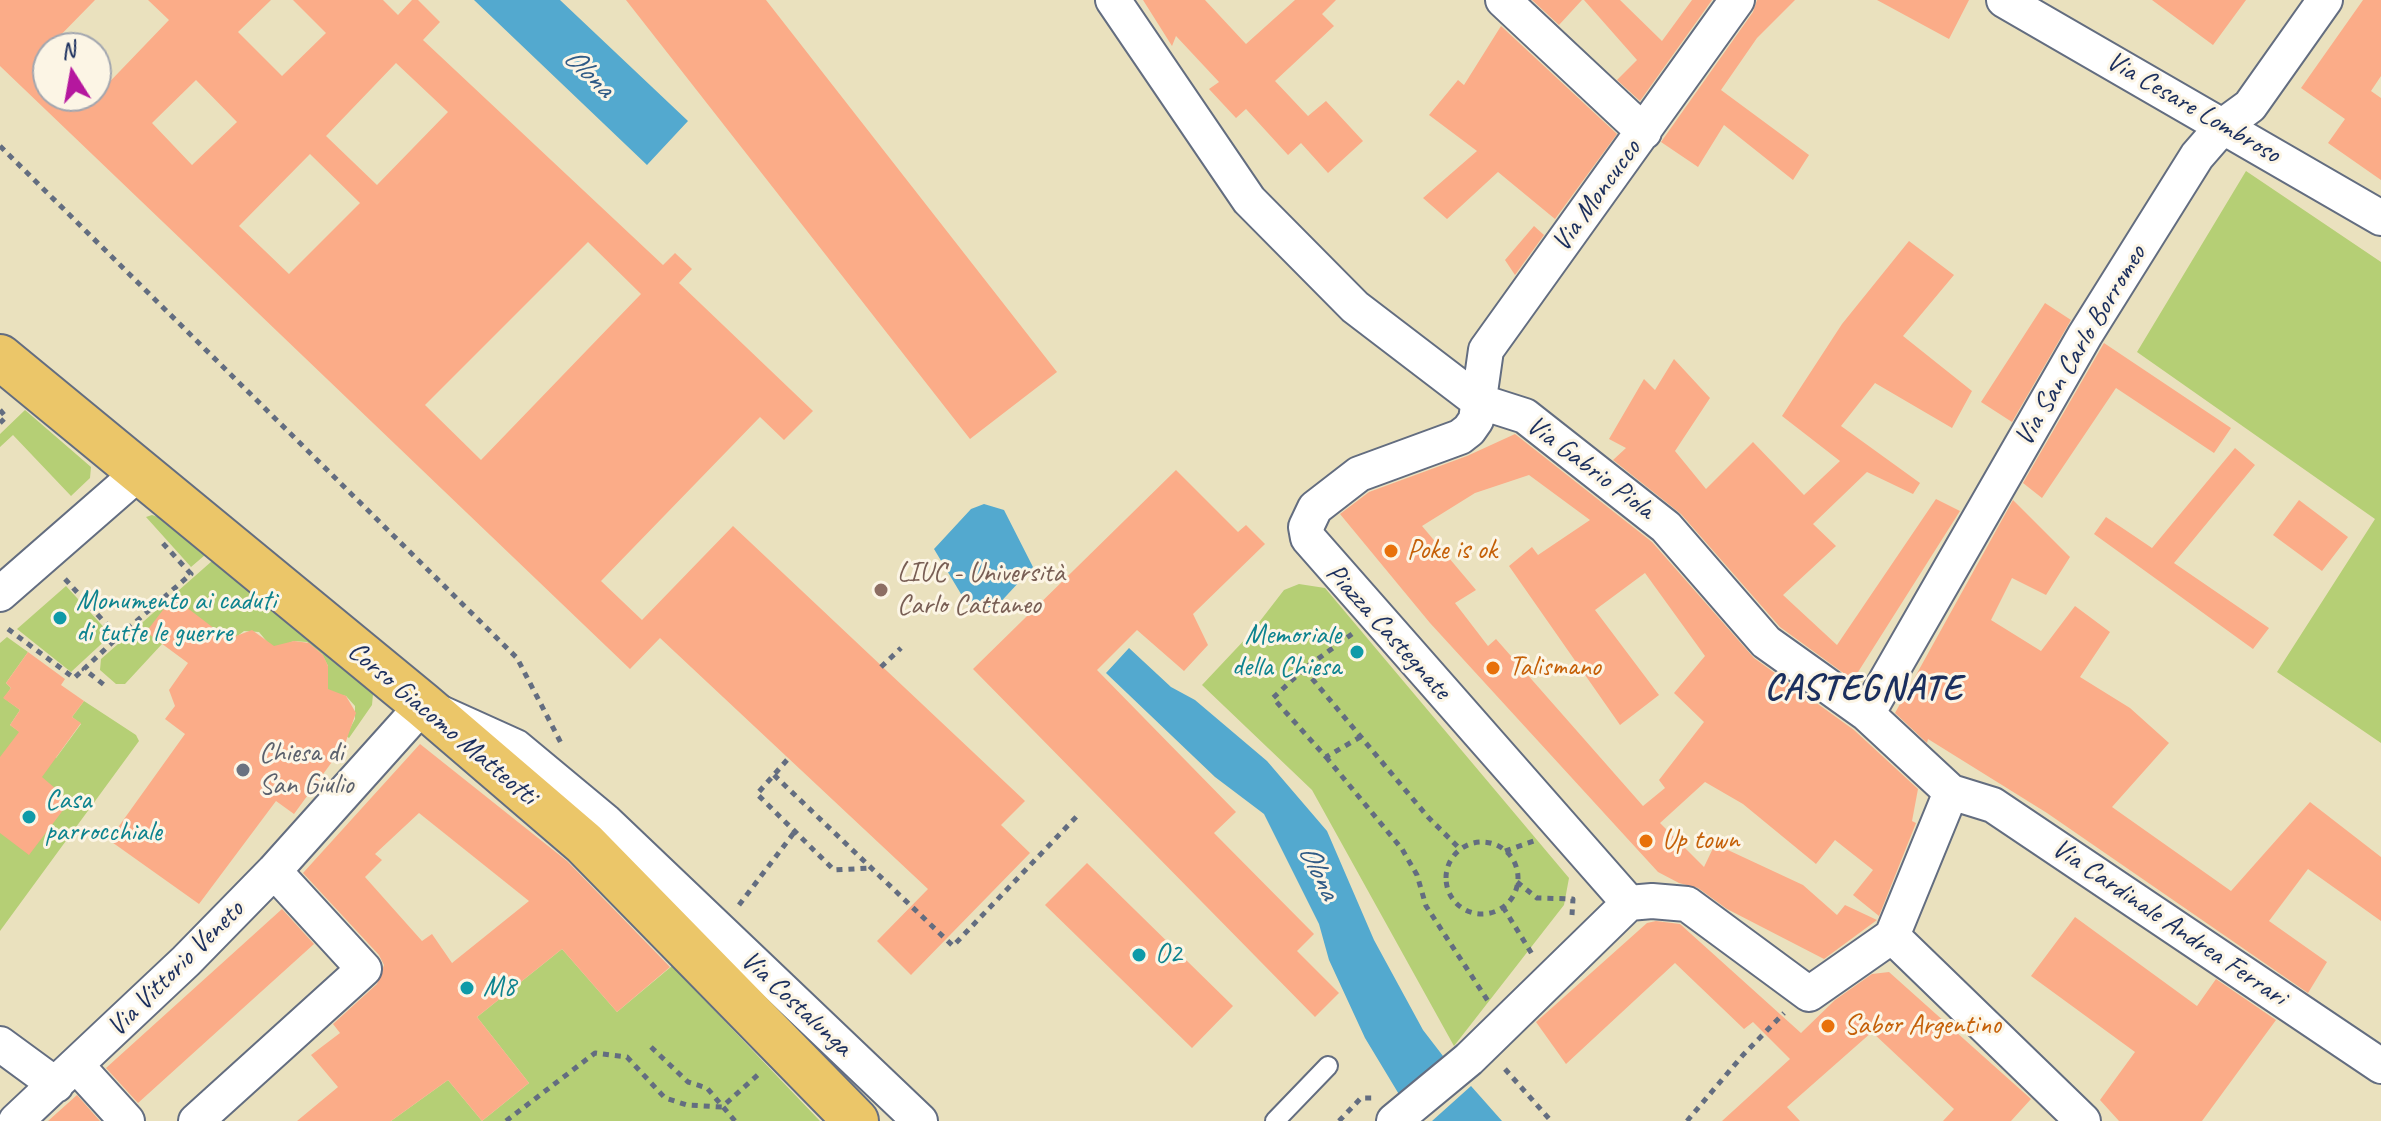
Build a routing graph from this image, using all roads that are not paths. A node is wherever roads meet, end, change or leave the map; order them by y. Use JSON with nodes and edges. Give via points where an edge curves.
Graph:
{"nodes":[{"id":1,"x":1113,"y":0,"type":"edge"},
{"id":2,"x":1503,"y":0,"type":"edge"},
{"id":3,"x":1737,"y":0,"type":"edge"},
{"id":4,"x":2004,"y":0,"type":"edge"},
{"id":5,"x":2325,"y":0,"type":"edge"},
{"id":6,"x":2224,"y":125,"type":"junction"},
{"id":7,"x":1644,"y":132,"type":"junction"},
{"id":8,"x":2381,"y":218,"type":"edge"},
{"id":9,"x":0,"y":357,"type":"edge"},
{"id":10,"x":1478,"y":401,"type":"junction"},
{"id":11,"x":141,"y":471,"type":"junction"},
{"id":12,"x":0,"y":594,"type":"edge"},
{"id":13,"x":423,"y":705,"type":"junction"},
{"id":14,"x":1867,"y":714,"type":"junction"},
{"id":15,"x":1951,"y":792,"type":"junction"},
{"id":16,"x":584,"y":843,"type":"junction"},
{"id":17,"x":274,"y":871,"type":"junction"},
{"id":18,"x":672,"y":887,"type":"junction"},
{"id":19,"x":1629,"y":903,"type":"junction"},
{"id":20,"x":1892,"y":936,"type":"junction"},
{"id":21,"x":0,"y":1044,"type":"edge"},
{"id":22,"x":1328,"y":1066,"type":"dead end"},
{"id":23,"x":2381,"y":1066,"type":"edge"},
{"id":24,"x":66,"y":1076,"type":"junction"},
{"id":25,"x":1399,"y":1117,"type":"edge"},
{"id":26,"x":16,"y":1121,"type":"edge"},
{"id":27,"x":127,"y":1121,"type":"edge"},
{"id":28,"x":196,"y":1121,"type":"edge"},
{"id":29,"x":856,"y":1121,"type":"edge"},
{"id":30,"x":920,"y":1121,"type":"edge"},
{"id":31,"x":1275,"y":1121,"type":"edge"},
{"id":32,"x":2083,"y":1121,"type":"edge"}],
"edges":[{"from":1,"to":10,"type":"street","name":"Via Gabrio Piola","via":[[1249,200],[1355,307]]},
{"from":2,"to":7,"type":"street"},
{"from":3,"to":7,"type":"street","name":"Via Moncucco"},
{"from":4,"to":6,"type":"street","name":"Via Cesare Lombroso"},
{"from":5,"to":6,"type":"street","name":"Via San Carlo Borromeo","via":[[2250,106]]},
{"from":6,"to":8,"type":"street","name":"Via Cesare Lombroso"},
{"from":6,"to":14,"type":"street","name":"Via San Carlo Borromeo","via":[[2197,156],[2085,335]]},
{"from":7,"to":10,"type":"street","name":"Via Moncucco","via":[[1486,350]]},
{"from":9,"to":11,"type":"main road","name":"Corso Giacomo Matteotti"},
{"from":10,"to":14,"type":"street","name":"Via Gabrio Piola","via":[[1525,416],[1666,527],[1766,642]]},
{"from":10,"to":19,"type":"street","name":"Piazza Castegnate","via":[[1476,420],[1460,437],[1359,474],[1325,497],[1309,518],[1308,538]]},
{"from":11,"to":12,"type":"street"},
{"from":11,"to":13,"type":"main road","name":"Corso Giacomo Matteotti"},
{"from":13,"to":16,"type":"main road","name":"Corso Giacomo Matteotti"},
{"from":13,"to":17,"type":"street","name":"Via Vittorio Veneto"},
{"from":13,"to":18,"type":"street","name":"Via Costalunga","via":[[516,747],[605,821]]},
{"from":14,"to":15,"type":"street","name":"Via Gabrio Piola"},
{"from":15,"to":20,"type":"street"},
{"from":15,"to":23,"type":"street","name":"Via Cardinale Andrea Ferrari","via":[[1993,805]]},
{"from":16,"to":18,"type":"street","name":"Via Costalunga"},
{"from":16,"to":29,"type":"main road","name":"Corso Giacomo Matteotti"},
{"from":17,"to":24,"type":"street","name":"Via Vittorio Veneto"},
{"from":17,"to":28,"type":"street","via":[[364,969]]},
{"from":18,"to":30,"type":"street","name":"Via Costalunga"},
{"from":19,"to":20,"type":"street","via":[[1687,904],[1809,994]]},
{"from":19,"to":25,"type":"street"},
{"from":20,"to":32,"type":"street"},
{"from":21,"to":24,"type":"street"},
{"from":22,"to":31,"type":"lane"},
{"from":24,"to":26,"type":"street","name":"Via Vittorio Veneto"},
{"from":24,"to":27,"type":"street"}]}
